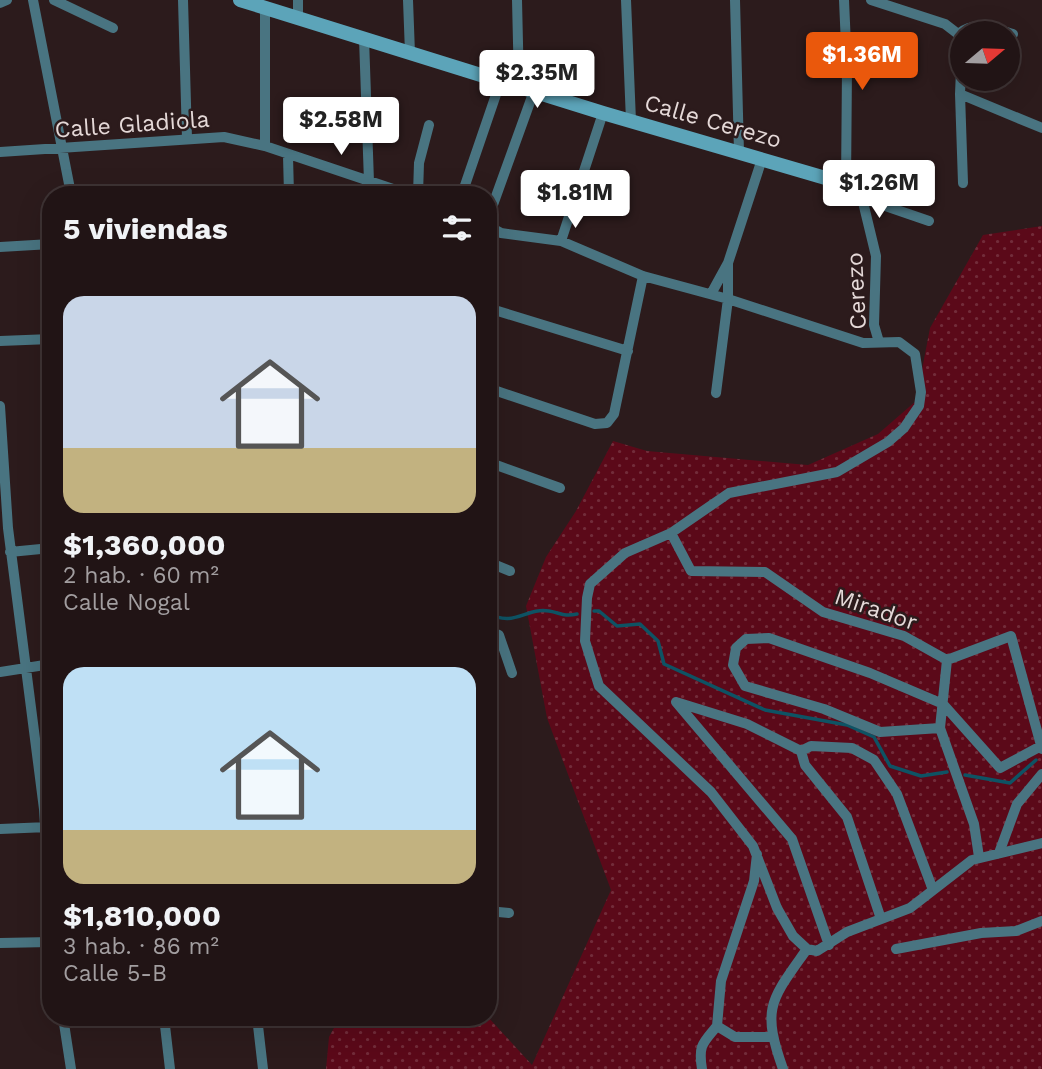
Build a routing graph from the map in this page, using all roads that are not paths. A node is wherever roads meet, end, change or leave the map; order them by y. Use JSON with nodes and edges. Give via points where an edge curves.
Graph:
{"nodes":[{"id":1,"x":7,"y":0,"type":"edge"},
{"id":2,"x":33,"y":0,"type":"edge"},
{"id":3,"x":54,"y":0,"type":"edge"},
{"id":4,"x":183,"y":0,"type":"edge"},
{"id":5,"x":240,"y":0,"type":"edge"},
{"id":6,"x":298,"y":0,"type":"edge"},
{"id":7,"x":408,"y":0,"type":"edge"},
{"id":8,"x":517,"y":0,"type":"edge"},
{"id":9,"x":626,"y":0,"type":"edge"},
{"id":10,"x":735,"y":0,"type":"edge"},
{"id":11,"x":844,"y":0,"type":"edge"},
{"id":12,"x":871,"y":0,"type":"edge"},
{"id":13,"x":0,"y":3,"type":"edge"},
{"id":14,"x":265,"y":8,"type":"junction"},
{"id":15,"x":298,"y":17,"type":"junction"},
{"id":16,"x":113,"y":27,"type":"dead end"},
{"id":17,"x":950,"y":28,"type":"edge"},
{"id":18,"x":364,"y":38,"type":"junction"},
{"id":19,"x":410,"y":52,"type":"junction"},
{"id":20,"x":501,"y":80,"type":"junction"},
{"id":21,"x":519,"y":86,"type":"junction"},
{"id":22,"x":534,"y":91,"type":"junction"},
{"id":23,"x":960,"y":91,"type":"edge"},
{"id":24,"x":960,"y":94,"type":"junction"},
{"id":25,"x":603,"y":113,"type":"junction"},
{"id":26,"x":631,"y":121,"type":"junction"},
{"id":27,"x":429,"y":125,"type":"dead end"},
{"id":28,"x":1042,"y":128,"type":"edge"},
{"id":29,"x":187,"y":138,"type":"junction"},
{"id":30,"x":265,"y":146,"type":"junction"},
{"id":31,"x":63,"y":149,"type":"junction"},
{"id":32,"x":0,"y":152,"type":"edge"},
{"id":33,"x":739,"y":152,"type":"junction"},
{"id":34,"x":288,"y":156,"type":"junction"},
{"id":35,"x":762,"y":159,"type":"junction"},
{"id":36,"x":369,"y":182,"type":"junction"},
{"id":37,"x":963,"y":183,"type":"dead end"},
{"id":38,"x":846,"y":184,"type":"junction"},
{"id":39,"x":70,"y":186,"type":"edge"},
{"id":40,"x":289,"y":186,"type":"edge"},
{"id":41,"x":382,"y":186,"type":"edge"},
{"id":42,"x":418,"y":186,"type":"edge"},
{"id":43,"x":465,"y":186,"type":"edge"},
{"id":44,"x":497,"y":194,"type":"edge"},
{"id":45,"x":862,"y":198,"type":"junction"},
{"id":46,"x":929,"y":221,"type":"dead end"},
{"id":47,"x":497,"y":230,"type":"edge"},
{"id":48,"x":561,"y":241,"type":"junction"},
{"id":49,"x":42,"y":245,"type":"edge"},
{"id":50,"x":0,"y":247,"type":"edge"},
{"id":51,"x":727,"y":263,"type":"junction"},
{"id":52,"x":643,"y":276,"type":"junction"},
{"id":53,"x":711,"y":294,"type":"junction"},
{"id":54,"x":728,"y":299,"type":"junction"},
{"id":55,"x":497,"y":311,"type":"edge"},
{"id":56,"x":42,"y":339,"type":"edge"},
{"id":57,"x":0,"y":341,"type":"edge"},
{"id":58,"x":878,"y":342,"type":"junction"},
{"id":59,"x":628,"y":351,"type":"junction"},
{"id":60,"x":497,"y":391,"type":"edge"},
{"id":61,"x":716,"y":393,"type":"dead end"},
{"id":62,"x":0,"y":406,"type":"edge"},
{"id":63,"x":497,"y":465,"type":"edge"},
{"id":64,"x":560,"y":488,"type":"dead end"},
{"id":65,"x":4,"y":528,"type":"edge"},
{"id":66,"x":671,"y":533,"type":"junction"},
{"id":67,"x":42,"y":549,"type":"edge"},
{"id":68,"x":10,"y":551,"type":"junction"},
{"id":69,"x":497,"y":566,"type":"edge"},
{"id":70,"x":510,"y":571,"type":"dead end"},
{"id":71,"x":497,"y":634,"type":"edge"},
{"id":72,"x":947,"y":660,"type":"junction"},
{"id":73,"x":42,"y":665,"type":"edge"},
{"id":74,"x":23,"y":667,"type":"junction"},
{"id":75,"x":0,"y":672,"type":"edge"},
{"id":76,"x":512,"y":673,"type":"dead end"},
{"id":77,"x":943,"y":704,"type":"junction"},
{"id":78,"x":940,"y":728,"type":"junction"},
{"id":79,"x":1042,"y":747,"type":"edge"},
{"id":80,"x":801,"y":751,"type":"junction"},
{"id":81,"x":1042,"y":774,"type":"edge"},
{"id":82,"x":42,"y":789,"type":"edge"},
{"id":83,"x":42,"y":827,"type":"edge"},
{"id":84,"x":0,"y":829,"type":"edge"},
{"id":85,"x":1042,"y":843,"type":"edge"},
{"id":86,"x":999,"y":853,"type":"junction"},
{"id":87,"x":757,"y":854,"type":"junction"},
{"id":88,"x":979,"y":857,"type":"junction"},
{"id":89,"x":933,"y":890,"type":"junction"},
{"id":90,"x":497,"y":911,"type":"edge"},
{"id":91,"x":509,"y":912,"type":"dead end"},
{"id":92,"x":881,"y":919,"type":"junction"},
{"id":93,"x":1042,"y":921,"type":"edge"},
{"id":94,"x":42,"y":942,"type":"edge"},
{"id":95,"x":0,"y":943,"type":"edge"},
{"id":96,"x":829,"y":945,"type":"junction"},
{"id":97,"x":807,"y":949,"type":"junction"},
{"id":98,"x":896,"y":949,"type":"dead end"},
{"id":99,"x":64,"y":1026,"type":"edge"},
{"id":100,"x":165,"y":1026,"type":"edge"},
{"id":101,"x":258,"y":1026,"type":"edge"},
{"id":102,"x":717,"y":1026,"type":"junction"},
{"id":103,"x":772,"y":1037,"type":"junction"},
{"id":104,"x":71,"y":1069,"type":"edge"},
{"id":105,"x":170,"y":1069,"type":"edge"},
{"id":106,"x":263,"y":1069,"type":"edge"},
{"id":107,"x":702,"y":1069,"type":"edge"},
{"id":108,"x":783,"y":1069,"type":"edge"}],
"edges":[{"from":1,"to":13,"type":"street"},
{"from":2,"to":31,"type":"street"},
{"from":3,"to":16,"type":"street"},
{"from":4,"to":29,"type":"street"},
{"from":5,"to":14,"type":"street","name":"Calle Cerezo"},
{"from":6,"to":15,"type":"street"},
{"from":7,"to":19,"type":"street"},
{"from":8,"to":21,"type":"street"},
{"from":9,"to":26,"type":"street"},
{"from":10,"to":33,"type":"street"},
{"from":11,"to":38,"type":"street"},
{"from":12,"to":17,"type":"street"},
{"from":14,"to":15,"type":"street","name":"Calle Cerezo"},
{"from":14,"to":30,"type":"street"},
{"from":15,"to":18,"type":"street","name":"Calle Cerezo"},
{"from":18,"to":19,"type":"street","name":"Calle Cerezo"},
{"from":18,"to":36,"type":"street"},
{"from":19,"to":20,"type":"street","name":"Calle Cerezo"},
{"from":20,"to":21,"type":"street","name":"Calle Cerezo"},
{"from":20,"to":43,"type":"street"},
{"from":21,"to":22,"type":"street","name":"Calle Cerezo"},
{"from":22,"to":25,"type":"street","name":"Calle Cerezo"},
{"from":22,"to":44,"type":"street"},
{"from":23,"to":24,"type":"street"},
{"from":24,"to":28,"type":"street"},
{"from":24,"to":37,"type":"street"},
{"from":25,"to":26,"type":"street","name":"Calle Cerezo"},
{"from":25,"to":48,"type":"street"},
{"from":26,"to":33,"type":"street","name":"Calle Cerezo"},
{"from":27,"to":42,"type":"street"},
{"from":29,"to":30,"type":"street","name":"Calle Gladiola","via":[[224,137]]},
{"from":29,"to":31,"type":"street","name":"Calle Gladiola"},
{"from":30,"to":34,"type":"street","name":"Calle Gladiola"},
{"from":31,"to":32,"type":"street","name":"Calle Gladiola"},
{"from":31,"to":39,"type":"street"},
{"from":33,"to":35,"type":"street","name":"Calle Cerezo"},
{"from":34,"to":36,"type":"street","name":"Calle Gladiola"},
{"from":34,"to":40,"type":"street"},
{"from":35,"to":38,"type":"street","name":"Calle Cerezo"},
{"from":35,"to":51,"type":"street"},
{"from":36,"to":41,"type":"street","name":"Calle Gladiola"},
{"from":38,"to":45,"type":"street","name":"Calle Cerezo"},
{"from":45,"to":46,"type":"street","name":"Calle Cerezo"},
{"from":45,"to":58,"type":"street","name":"Cerezo","via":[[876,256],[874,325]]},
{"from":47,"to":48,"type":"street"},
{"from":48,"to":52,"type":"street"},
{"from":49,"to":50,"type":"street"},
{"from":51,"to":53,"type":"street"},
{"from":51,"to":54,"type":"street"},
{"from":52,"to":53,"type":"street"},
{"from":52,"to":59,"type":"street"},
{"from":53,"to":54,"type":"street"},
{"from":54,"to":58,"type":"street","via":[[863,343]]},
{"from":54,"to":61,"type":"street"},
{"from":55,"to":59,"type":"street"},
{"from":56,"to":57,"type":"street"},
{"from":58,"to":66,"type":"street","via":[[905,345],[918,361],[921,400],[897,435],[837,472],[729,493]]},
{"from":59,"to":60,"type":"street","via":[[614,414],[607,423],[595,424]]},
{"from":62,"to":65,"type":"street"},
{"from":63,"to":64,"type":"street"},
{"from":65,"to":68,"type":"street"},
{"from":66,"to":72,"type":"street","name":"Mirador","via":[[691,571],[765,572],[823,612],[904,636]]},
{"from":66,"to":87,"type":"street","via":[[625,553],[590,584],[585,619],[589,661],[599,686],[703,782]]},
{"from":67,"to":68,"type":"street"},
{"from":68,"to":74,"type":"street"},
{"from":69,"to":70,"type":"street"},
{"from":71,"to":76,"type":"street"},
{"from":72,"to":77,"type":"street"},
{"from":72,"to":79,"type":"street","via":[[1011,636]]},
{"from":73,"to":74,"type":"street"},
{"from":74,"to":75,"type":"street"},
{"from":74,"to":82,"type":"street"},
{"from":77,"to":78,"type":"street"},
{"from":77,"to":78,"type":"street","via":[[769,638],[746,639],[736,648],[733,665],[745,686],[824,709],[880,732]]},
{"from":77,"to":79,"type":"street","via":[[1000,768]]},
{"from":78,"to":88,"type":"street","via":[[974,824]]},
{"from":80,"to":89,"type":"street","via":[[811,746],[852,748],[874,760],[897,794]]},
{"from":80,"to":92,"type":"street","via":[[806,765],[847,817]]},
{"from":80,"to":96,"type":"street","via":[[747,724],[676,702],[792,839]]},
{"from":81,"to":86,"type":"street","via":[[1017,804]]},
{"from":83,"to":84,"type":"street"},
{"from":85,"to":86,"type":"street"},
{"from":86,"to":88,"type":"street"},
{"from":87,"to":97,"type":"street","via":[[777,908],[793,936]]},
{"from":87,"to":102,"type":"street","via":[[754,881],[721,981]]},
{"from":88,"to":89,"type":"street"},
{"from":89,"to":92,"type":"street","via":[[910,908]]},
{"from":90,"to":91,"type":"street"},
{"from":92,"to":96,"type":"street","via":[[847,932]]},
{"from":93,"to":98,"type":"street","via":[[1016,931]]},
{"from":94,"to":95,"type":"street"},
{"from":96,"to":97,"type":"street","via":[[817,951]]},
{"from":97,"to":103,"type":"street","via":[[773,996]]},
{"from":99,"to":104,"type":"street"},
{"from":100,"to":105,"type":"street"},
{"from":101,"to":106,"type":"street"},
{"from":102,"to":103,"type":"street","via":[[735,1037]]},
{"from":102,"to":107,"type":"street","via":[[704,1040]]},
{"from":103,"to":108,"type":"street"}]}
